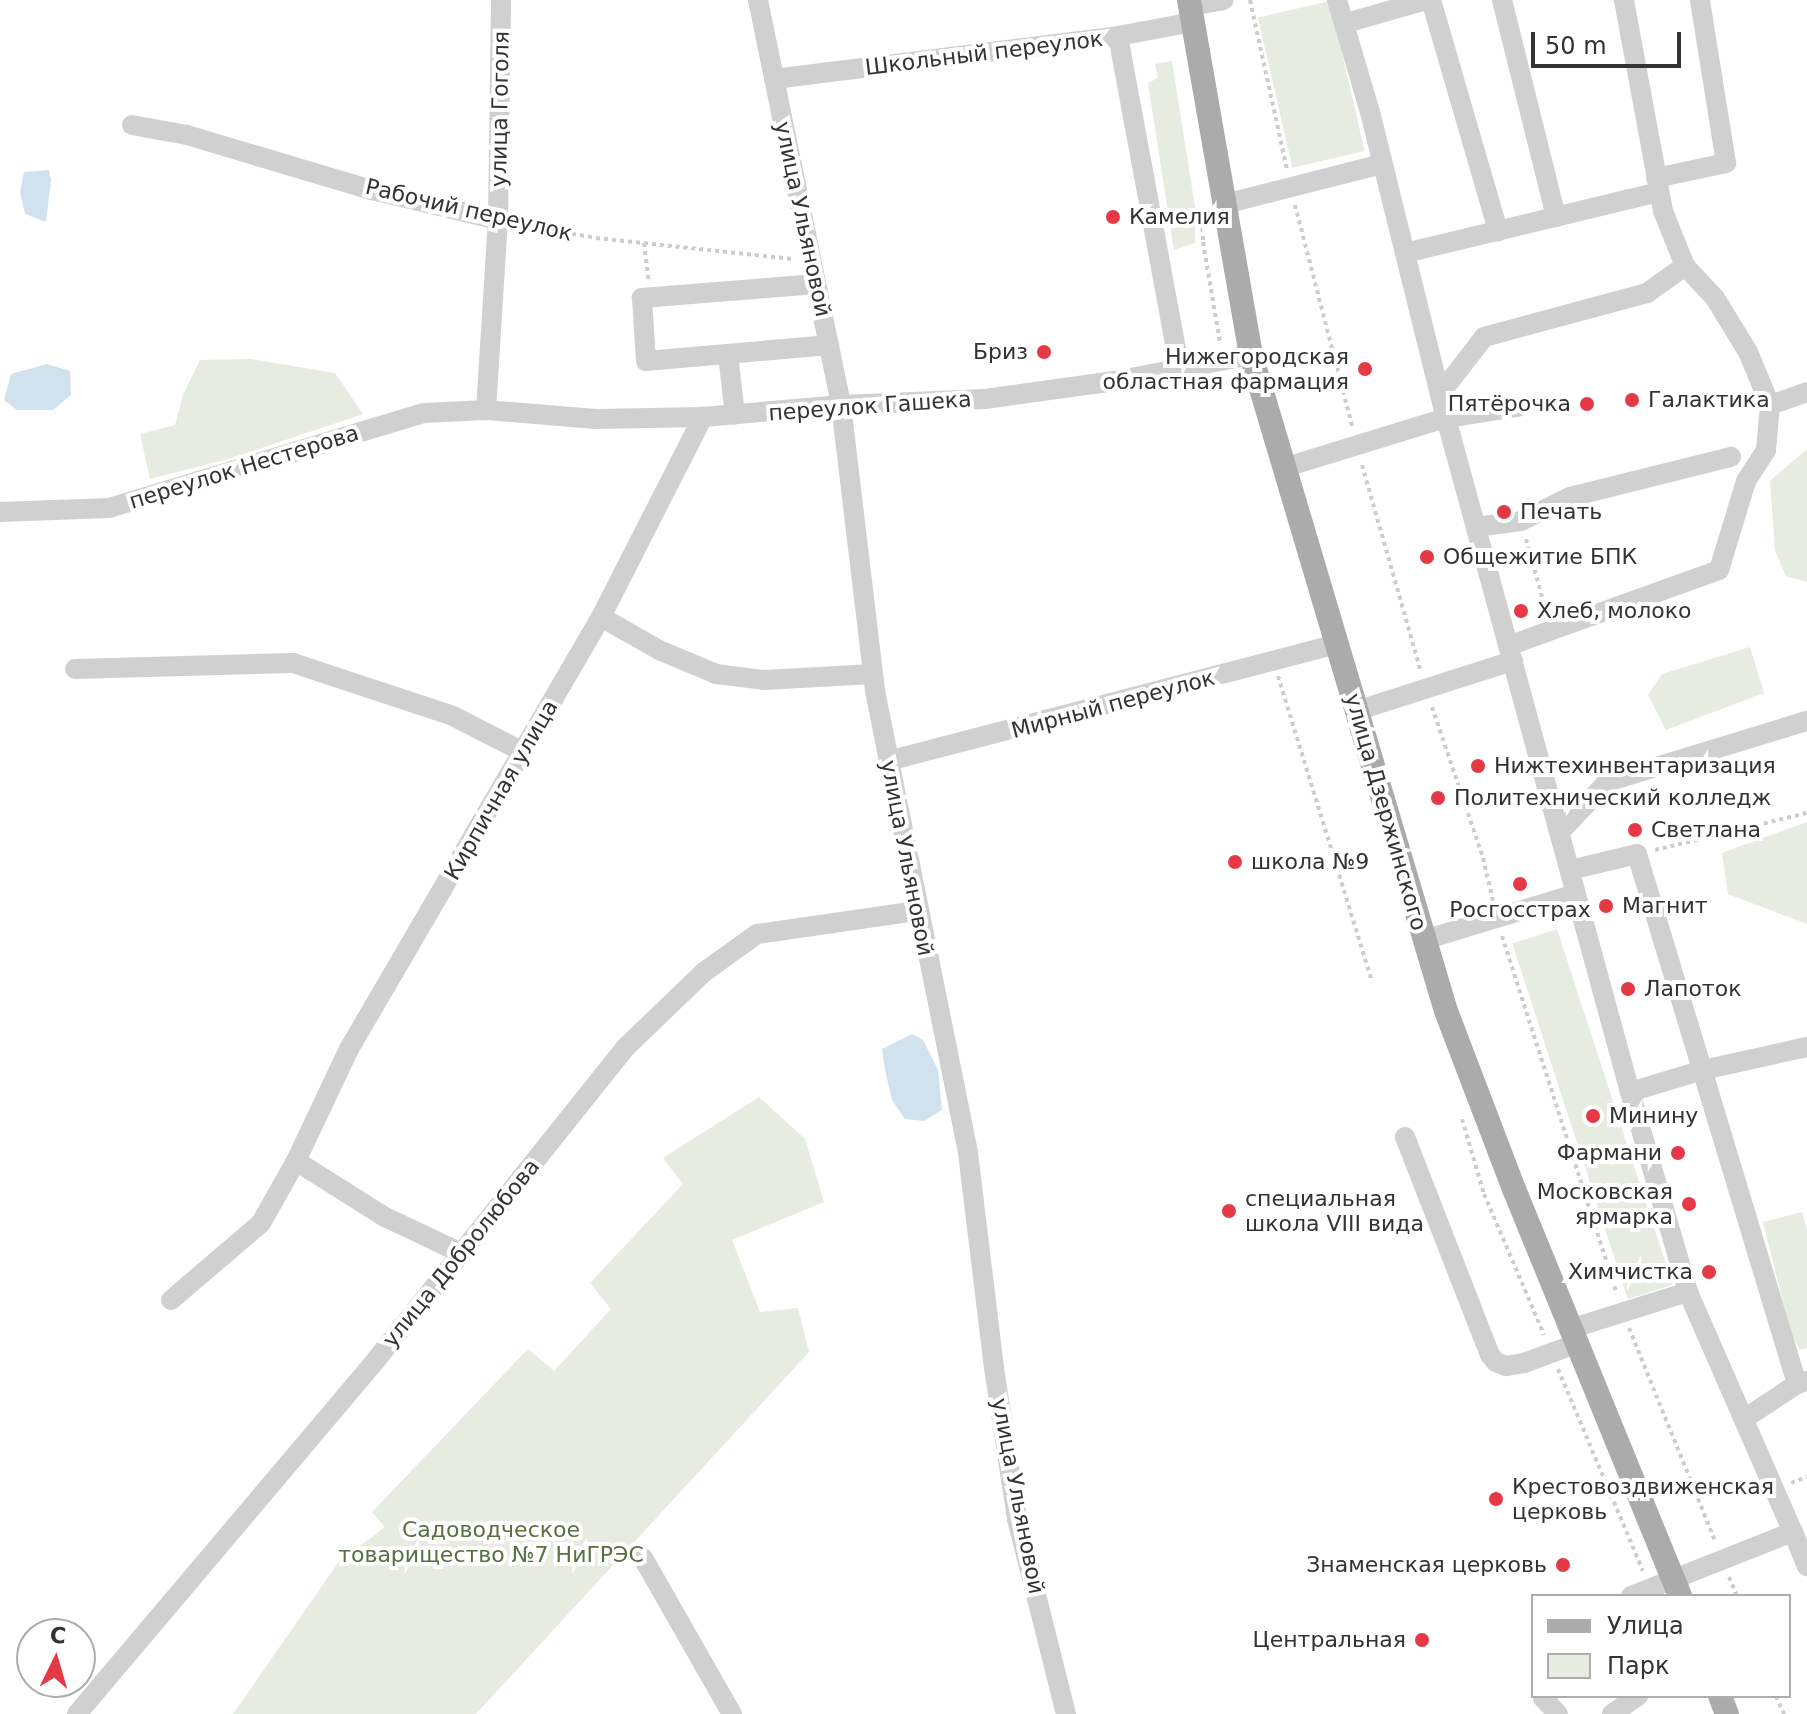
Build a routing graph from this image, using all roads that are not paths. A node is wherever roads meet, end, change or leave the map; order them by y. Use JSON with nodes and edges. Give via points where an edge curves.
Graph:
{"nodes":[{"id":1,"x":501,"y":0,"type":"edge"},
{"id":2,"x":758,"y":0,"type":"edge"},
{"id":3,"x":1223,"y":0,"type":"edge"},
{"id":4,"x":1337,"y":0,"type":"edge"},
{"id":5,"x":1429,"y":0,"type":"edge"},
{"id":6,"x":1502,"y":0,"type":"edge"},
{"id":7,"x":1624,"y":0,"type":"edge"},
{"id":8,"x":1700,"y":0,"type":"edge"},
{"id":9,"x":1190,"y":9,"type":"edge"},
{"id":10,"x":1346,"y":23,"type":"junction"},
{"id":11,"x":1118,"y":36,"type":"junction"},
{"id":12,"x":774,"y":79,"type":"junction"},
{"id":13,"x":132,"y":125,"type":"dead end"},
{"id":14,"x":1382,"y":164,"type":"junction"},
{"id":15,"x":1658,"y":185,"type":"junction"},
{"id":16,"x":1213,"y":203,"type":"junction"},
{"id":17,"x":1556,"y":217,"type":"junction"},
{"id":18,"x":498,"y":220,"type":"junction"},
{"id":19,"x":1498,"y":231,"type":"junction"},
{"id":20,"x":1405,"y":253,"type":"junction"},
{"id":21,"x":1685,"y":266,"type":"junction"},
{"id":22,"x":816,"y":284,"type":"junction"},
{"id":23,"x":829,"y":345,"type":"junction"},
{"id":24,"x":728,"y":354,"type":"junction"},
{"id":25,"x":1251,"y":355,"type":"junction"},
{"id":26,"x":1180,"y":369,"type":"junction"},
{"id":27,"x":1807,"y":392,"type":"edge"},
{"id":28,"x":1440,"y":394,"type":"junction"},
{"id":29,"x":841,"y":405,"type":"junction"},
{"id":30,"x":1770,"y":405,"type":"junction"},
{"id":31,"x":1517,"y":407,"type":"dead end"},
{"id":32,"x":486,"y":410,"type":"junction"},
{"id":33,"x":735,"y":415,"type":"junction"},
{"id":34,"x":703,"y":417,"type":"junction"},
{"id":35,"x":1446,"y":418,"type":"junction"},
{"id":36,"x":1731,"y":457,"type":"dead end"},
{"id":37,"x":1283,"y":468,"type":"junction"},
{"id":38,"x":0,"y":512,"type":"edge"},
{"id":39,"x":1476,"y":527,"type":"junction"},
{"id":40,"x":601,"y":617,"type":"junction"},
{"id":41,"x":1336,"y":644,"type":"junction"},
{"id":42,"x":1510,"y":654,"type":"junction"},
{"id":43,"x":75,"y":669,"type":"dead end"},
{"id":44,"x":873,"y":674,"type":"junction"},
{"id":45,"x":1356,"y":711,"type":"junction"},
{"id":46,"x":1807,"y":721,"type":"edge"},
{"id":47,"x":523,"y":752,"type":"junction"},
{"id":48,"x":888,"y":761,"type":"junction"},
{"id":49,"x":1561,"y":831,"type":"junction"},
{"id":50,"x":1570,"y":870,"type":"junction"},
{"id":51,"x":1575,"y":894,"type":"junction"},
{"id":52,"x":917,"y":911,"type":"junction"},
{"id":53,"x":1424,"y":940,"type":"junction"},
{"id":54,"x":1807,"y":1047,"type":"edge"},
{"id":55,"x":1703,"y":1070,"type":"junction"},
{"id":56,"x":1630,"y":1092,"type":"junction"},
{"id":57,"x":1405,"y":1137,"type":"dead end"},
{"id":58,"x":296,"y":1161,"type":"junction"},
{"id":59,"x":461,"y":1253,"type":"junction"},
{"id":60,"x":1688,"y":1292,"type":"junction"},
{"id":61,"x":171,"y":1300,"type":"dead end"},
{"id":62,"x":1576,"y":1336,"type":"junction"},
{"id":63,"x":1802,"y":1383,"type":"edge"},
{"id":64,"x":1744,"y":1419,"type":"junction"},
{"id":65,"x":1793,"y":1532,"type":"junction"},
{"id":66,"x":643,"y":1558,"type":"dead end"},
{"id":67,"x":1807,"y":1566,"type":"edge"},
{"id":68,"x":1677,"y":1588,"type":"edge"},
{"id":69,"x":1642,"y":1594,"type":"edge"},
{"id":70,"x":1543,"y":1698,"type":"dead end"},
{"id":71,"x":1635,"y":1698,"type":"edge"},
{"id":72,"x":77,"y":1714,"type":"edge"},
{"id":73,"x":731,"y":1714,"type":"edge"},
{"id":74,"x":1066,"y":1714,"type":"edge"},
{"id":75,"x":1558,"y":1714,"type":"edge"},
{"id":76,"x":1612,"y":1714,"type":"edge"}],
"edges":[{"from":1,"to":18,"type":"street","name":"улица Гоголя"},
{"from":2,"to":12,"type":"street","name":"улица Ульяновой"},
{"from":3,"to":9,"type":"street","name":"Школьный переулок"},
{"from":4,"to":10,"type":"street"},
{"from":5,"to":10,"type":"street"},
{"from":5,"to":19,"type":"street"},
{"from":6,"to":17,"type":"street"},
{"from":7,"to":15,"type":"street"},
{"from":8,"to":15,"type":"street","via":[[1726,163]]},
{"from":9,"to":11,"type":"street","name":"Школьный переулок"},
{"from":9,"to":16,"type":"main road","name":"улица Дзержинского"},
{"from":10,"to":14,"type":"street"},
{"from":11,"to":12,"type":"street","name":"Школьный переулок"},
{"from":11,"to":26,"type":"street"},
{"from":12,"to":22,"type":"street","name":"улица Ульяновой"},
{"from":13,"to":18,"type":"street","name":"Рабочий переулок","via":[[187,135],[372,190]]},
{"from":14,"to":16,"type":"street","via":[[1291,190]]},
{"from":14,"to":20,"type":"street"},
{"from":15,"to":17,"type":"street"},
{"from":15,"to":21,"type":"street"},
{"from":16,"to":25,"type":"main road","name":"улица Дзержинского"},
{"from":17,"to":19,"type":"street"},
{"from":18,"to":32,"type":"street","name":"улица Гоголя"},
{"from":19,"to":20,"type":"street"},
{"from":20,"to":28,"type":"street"},
{"from":21,"to":28,"type":"street","via":[[1647,293],[1484,337]]},
{"from":21,"to":30,"type":"street","via":[[1715,298],[1740,338]]},
{"from":22,"to":23,"type":"street","name":"улица Ульяновой"},
{"from":22,"to":24,"type":"street","via":[[642,298],[646,361]]},
{"from":23,"to":24,"type":"street"},
{"from":23,"to":29,"type":"street","name":"улица Ульяновой"},
{"from":24,"to":33,"type":"street"},
{"from":25,"to":26,"type":"street","name":"переулок Гашека"},
{"from":25,"to":37,"type":"main road","name":"улица Дзержинского"},
{"from":26,"to":29,"type":"street","name":"переулок Гашека","via":[[985,399]]},
{"from":27,"to":30,"type":"street"},
{"from":28,"to":35,"type":"street"},
{"from":29,"to":33,"type":"street","name":"переулок Гашека"},
{"from":29,"to":44,"type":"street","name":"улица Ульяновой"},
{"from":30,"to":42,"type":"street","via":[[1766,450],[1746,481],[1719,570],[1552,631]]},
{"from":31,"to":35,"type":"street"},
{"from":32,"to":34,"type":"street","name":"переулок Гашека","via":[[596,419]]},
{"from":32,"to":38,"type":"street","name":"переулок Нестерова","via":[[424,413],[109,508]]},
{"from":33,"to":34,"type":"street","name":"переулок Гашека"},
{"from":34,"to":40,"type":"street","name":"Кирпичная улица"},
{"from":35,"to":37,"type":"street"},
{"from":35,"to":39,"type":"street"},
{"from":36,"to":39,"type":"street","via":[[1570,497],[1521,521]]},
{"from":37,"to":41,"type":"main road","name":"улица Дзержинского"},
{"from":39,"to":42,"type":"street"},
{"from":40,"to":44,"type":"street","via":[[716,674],[764,680]]},
{"from":40,"to":47,"type":"street","name":"Кирпичная улица"},
{"from":41,"to":45,"type":"main road","name":"улица Дзержинского"},
{"from":41,"to":48,"type":"street","name":"Мирный переулок"},
{"from":42,"to":45,"type":"street"},
{"from":42,"to":49,"type":"street"},
{"from":43,"to":47,"type":"street","via":[[293,663],[453,716]]},
{"from":44,"to":48,"type":"street","name":"улица Ульяновой"},
{"from":45,"to":53,"type":"main road","name":"улица Дзержинского"},
{"from":46,"to":49,"type":"street","via":[[1607,782]]},
{"from":47,"to":58,"type":"street","name":"Кирпичная улица","via":[[349,1049]]},
{"from":48,"to":52,"type":"street","name":"улица Ульяновой"},
{"from":49,"to":50,"type":"street"},
{"from":50,"to":51,"type":"street"},
{"from":50,"to":55,"type":"street","via":[[1637,854]]},
{"from":51,"to":53,"type":"street"},
{"from":51,"to":56,"type":"street"},
{"from":52,"to":59,"type":"street","name":"улица Добролюбова","via":[[757,934],[704,972],[625,1048]]},
{"from":52,"to":74,"type":"street","name":"улица Ульяновой","via":[[968,1153],[1017,1519]]},
{"from":53,"to":62,"type":"main road","name":"улица Дзержинского","via":[[1508,1175]]},
{"from":54,"to":55,"type":"street"},
{"from":55,"to":56,"type":"street"},
{"from":55,"to":63,"type":"street"},
{"from":56,"to":60,"type":"street"},
{"from":57,"to":62,"type":"street","via":[[1496,1362],[1524,1363]]},
{"from":58,"to":59,"type":"street","via":[[385,1217]]},
{"from":58,"to":61,"type":"street","name":"Кирпичная улица","via":[[261,1223]]},
{"from":59,"to":72,"type":"street","name":"улица Добролюбова"},
{"from":60,"to":62,"type":"street","via":[[1622,1313]]},
{"from":60,"to":64,"type":"street"},
{"from":62,"to":68,"type":"main road","name":"улица Дзержинского"},
{"from":63,"to":64,"type":"street"},
{"from":64,"to":65,"type":"street"},
{"from":65,"to":67,"type":"street"},
{"from":65,"to":68,"type":"street","via":[[1723,1560]]},
{"from":66,"to":73,"type":"street"},
{"from":68,"to":69,"type":"street"},
{"from":70,"to":75,"type":"street"},
{"from":71,"to":76,"type":"street"}]}
